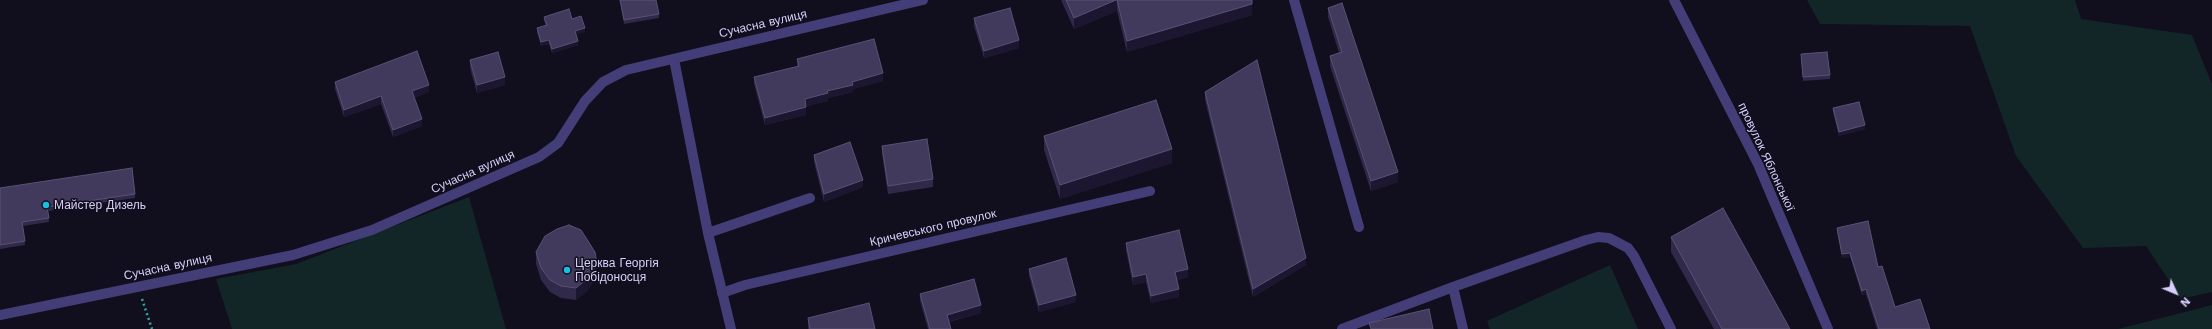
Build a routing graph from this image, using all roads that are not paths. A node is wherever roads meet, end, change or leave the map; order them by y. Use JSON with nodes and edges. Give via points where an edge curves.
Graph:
{"nodes":[{"id":1,"x":924,"y":0,"type":"edge"},
{"id":2,"x":1294,"y":0,"type":"edge"},
{"id":3,"x":1674,"y":0,"type":"edge"},
{"id":4,"x":674,"y":59,"type":"junction"},
{"id":5,"x":1150,"y":191,"type":"dead end"},
{"id":6,"x":810,"y":198,"type":"dead end"},
{"id":7,"x":1359,"y":227,"type":"dead end"},
{"id":8,"x":708,"y":233,"type":"junction"},
{"id":9,"x":1453,"y":287,"type":"junction"},
{"id":10,"x":722,"y":293,"type":"junction"},
{"id":11,"x":0,"y":315,"type":"edge"},
{"id":12,"x":731,"y":329,"type":"edge"},
{"id":13,"x":1342,"y":329,"type":"edge"},
{"id":14,"x":1463,"y":329,"type":"edge"},
{"id":15,"x":1671,"y":329,"type":"edge"},
{"id":16,"x":1828,"y":329,"type":"edge"}],
"edges":[{"from":1,"to":4,"type":"street","name":"Сучасна вулиця"},
{"from":2,"to":7,"type":"street"},
{"from":3,"to":16,"type":"street","name":"провулок Яблонської","via":[[1758,164]]},
{"from":4,"to":8,"type":"street"},
{"from":4,"to":11,"type":"street","name":"Сучасна вулиця","via":[[626,70],[603,82],[585,101],[558,143],[539,157],[372,230],[293,255]]},
{"from":5,"to":10,"type":"street","name":"Кричевського провулок","via":[[745,285]]},
{"from":6,"to":8,"type":"street"},
{"from":8,"to":10,"type":"street"},
{"from":9,"to":13,"type":"street"},
{"from":9,"to":14,"type":"street"},
{"from":9,"to":15,"type":"street","via":[[1586,240],[1609,238],[1628,248],[1634,256]]},
{"from":10,"to":12,"type":"street"}]}
